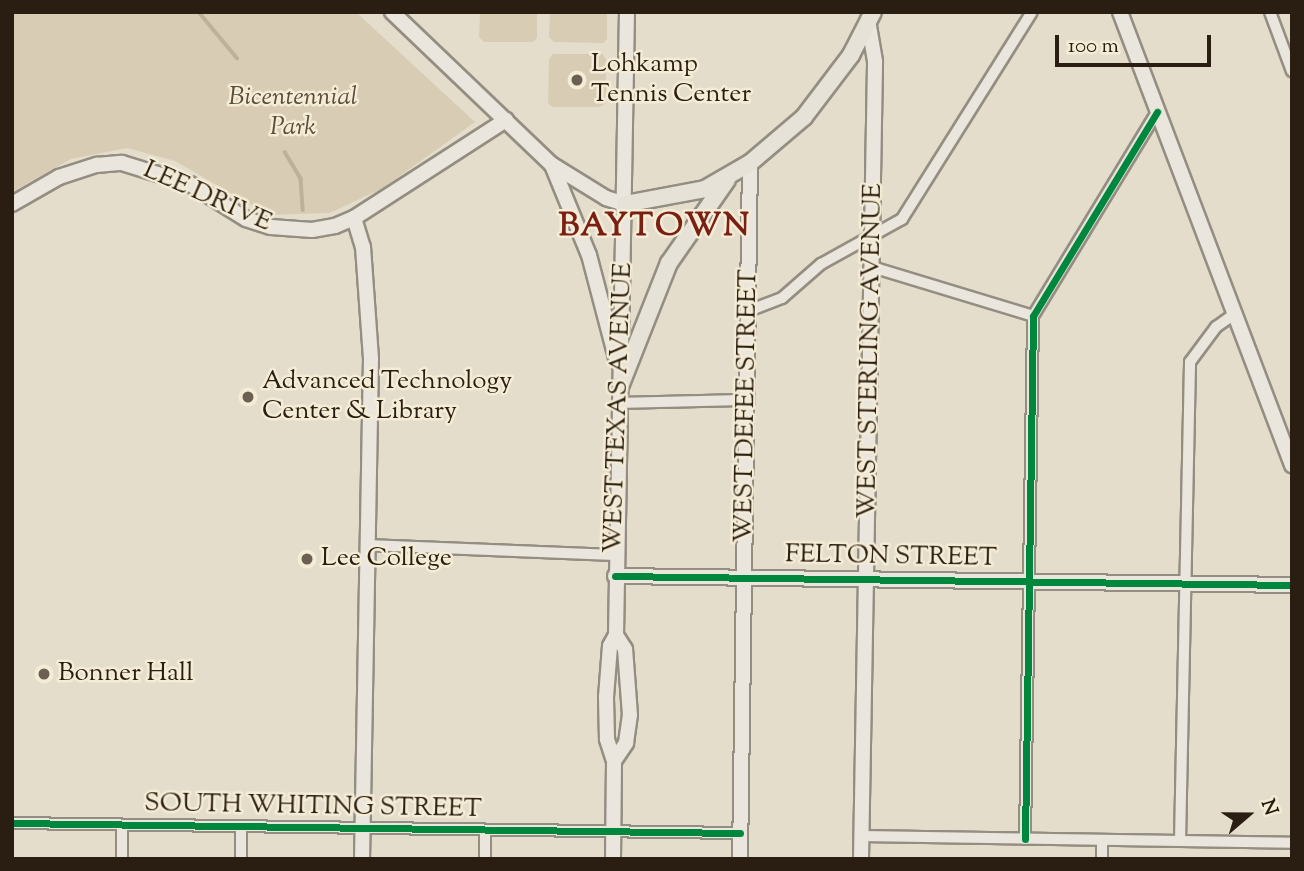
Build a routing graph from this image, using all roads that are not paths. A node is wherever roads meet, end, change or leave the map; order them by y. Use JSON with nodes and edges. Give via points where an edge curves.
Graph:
{"nodes":[{"id":1,"x":392,"y":12,"type":"edge"},
{"id":2,"x":627,"y":12,"type":"edge"},
{"id":3,"x":1032,"y":12,"type":"edge"},
{"id":4,"x":1120,"y":12,"type":"edge"},
{"id":5,"x":1270,"y":12,"type":"edge"},
{"id":6,"x":869,"y":15,"type":"edge"},
{"id":7,"x":1292,"y":71,"type":"edge"},
{"id":8,"x":1157,"y":112,"type":"junction"},
{"id":9,"x":506,"y":120,"type":"junction"},
{"id":10,"x":750,"y":163,"type":"junction"},
{"id":11,"x":551,"y":164,"type":"junction"},
{"id":12,"x":728,"y":178,"type":"junction"},
{"id":13,"x":12,"y":204,"type":"edge"},
{"id":14,"x":625,"y":204,"type":"junction"},
{"id":15,"x":354,"y":218,"type":"junction"},
{"id":16,"x":873,"y":235,"type":"junction"},
{"id":17,"x":872,"y":267,"type":"junction"},
{"id":18,"x":748,"y":311,"type":"junction"},
{"id":19,"x":1233,"y":315,"type":"junction"},
{"id":20,"x":1033,"y":316,"type":"junction"},
{"id":21,"x":621,"y":384,"type":"junction"},
{"id":22,"x":748,"y":400,"type":"junction"},
{"id":23,"x":622,"y":403,"type":"junction"},
{"id":24,"x":1292,"y":465,"type":"edge"},
{"id":25,"x":366,"y":545,"type":"junction"},
{"id":26,"x":615,"y":555,"type":"junction"},
{"id":27,"x":615,"y":576,"type":"junction"},
{"id":28,"x":744,"y":576,"type":"junction"},
{"id":29,"x":869,"y":576,"type":"junction"},
{"id":30,"x":1028,"y":581,"type":"junction"},
{"id":31,"x":1186,"y":582,"type":"junction"},
{"id":32,"x":1292,"y":585,"type":"edge"},
{"id":33,"x":616,"y":635,"type":"junction"},
{"id":34,"x":614,"y":761,"type":"junction"},
{"id":35,"x":12,"y":823,"type":"edge"},
{"id":36,"x":122,"y":826,"type":"junction"},
{"id":37,"x":241,"y":827,"type":"junction"},
{"id":38,"x":362,"y":828,"type":"junction"},
{"id":39,"x":485,"y":830,"type":"junction"},
{"id":40,"x":614,"y":833,"type":"junction"},
{"id":41,"x":740,"y":833,"type":"junction"},
{"id":42,"x":862,"y":836,"type":"junction"},
{"id":43,"x":1025,"y":839,"type":"junction"},
{"id":44,"x":1180,"y":841,"type":"junction"},
{"id":45,"x":1102,"y":842,"type":"junction"},
{"id":46,"x":1292,"y":843,"type":"edge"},
{"id":47,"x":122,"y":859,"type":"edge"},
{"id":48,"x":241,"y":859,"type":"edge"},
{"id":49,"x":362,"y":859,"type":"edge"},
{"id":50,"x":485,"y":859,"type":"edge"},
{"id":51,"x":613,"y":859,"type":"edge"},
{"id":52,"x":740,"y":859,"type":"edge"},
{"id":53,"x":861,"y":859,"type":"edge"},
{"id":54,"x":1102,"y":859,"type":"edge"}],
"edges":[{"from":1,"to":9,"type":"main road"},
{"from":2,"to":14,"type":"main road","name":"WEST TEXAS AVENUE"},
{"from":3,"to":16,"type":"street","via":[[902,219]]},
{"from":4,"to":8,"type":"main road"},
{"from":5,"to":7,"type":"street"},
{"from":6,"to":10,"type":"main road","via":[[851,55],[804,117]]},
{"from":6,"to":16,"type":"main road","name":"WEST STERLING AVENUE","via":[[875,61]]},
{"from":8,"to":19,"type":"main road"},
{"from":8,"to":20,"type":"street"},
{"from":9,"to":11,"type":"main road"},
{"from":9,"to":15,"type":"main road","name":"LEE DRIVE"},
{"from":10,"to":12,"type":"main road"},
{"from":10,"to":18,"type":"main road","name":"WEST DEFEE STREET"},
{"from":11,"to":14,"type":"main road","via":[[606,198]]},
{"from":11,"to":21,"type":"main road","via":[[589,256]]},
{"from":12,"to":14,"type":"main road","via":[[653,202]]},
{"from":12,"to":21,"type":"main road","via":[[669,263]]},
{"from":13,"to":15,"type":"main road","name":"LEE DRIVE","via":[[59,177],[122,163],[190,184],[246,219],[284,230],[335,226]]},
{"from":14,"to":21,"type":"main road","name":"WEST TEXAS AVENUE"},
{"from":15,"to":25,"type":"main road","via":[[363,247],[371,359]]},
{"from":16,"to":17,"type":"main road","name":"WEST STERLING AVENUE"},
{"from":16,"to":18,"type":"street","via":[[821,264],[782,299]]},
{"from":17,"to":20,"type":"street"},
{"from":17,"to":29,"type":"main road","name":"WEST STERLING AVENUE"},
{"from":18,"to":22,"type":"main road","name":"WEST DEFEE STREET"},
{"from":19,"to":24,"type":"main road"},
{"from":19,"to":31,"type":"street","via":[[1216,327],[1190,362]]},
{"from":20,"to":30,"type":"street"},
{"from":21,"to":23,"type":"main road","name":"WEST TEXAS AVENUE"},
{"from":22,"to":23,"type":"street"},
{"from":22,"to":28,"type":"main road","name":"WEST DEFEE STREET"},
{"from":23,"to":26,"type":"main road","name":"WEST TEXAS AVENUE"},
{"from":25,"to":26,"type":"street"},
{"from":25,"to":38,"type":"main road"},
{"from":26,"to":27,"type":"main road","name":"WEST TEXAS AVENUE"},
{"from":27,"to":28,"type":"main road","name":"FELTON STREET"},
{"from":27,"to":33,"type":"main road","name":"WEST TEXAS AVENUE"},
{"from":28,"to":29,"type":"main road","name":"FELTON STREET"},
{"from":28,"to":41,"type":"main road","name":"WEST DEFEE STREET"},
{"from":29,"to":30,"type":"main road","name":"FELTON STREET"},
{"from":29,"to":42,"type":"main road","name":"WEST STERLING AVENUE"},
{"from":30,"to":31,"type":"main road","name":"FELTON STREET"},
{"from":30,"to":43,"type":"street"},
{"from":31,"to":32,"type":"main road","name":"FELTON STREET"},
{"from":31,"to":44,"type":"street"},
{"from":33,"to":34,"type":"main road","name":"WEST TEXAS AVENUE","via":[[610,646],[606,697],[607,739]]},
{"from":33,"to":34,"type":"main road","name":"WEST TEXAS AVENUE","via":[[625,649],[630,715],[626,743]]},
{"from":34,"to":40,"type":"main road","name":"WEST TEXAS AVENUE"},
{"from":35,"to":36,"type":"street","name":"SOUTH WHITING STREET"},
{"from":36,"to":37,"type":"street","name":"SOUTH WHITING STREET"},
{"from":36,"to":47,"type":"street"},
{"from":37,"to":38,"type":"street","name":"SOUTH WHITING STREET"},
{"from":37,"to":48,"type":"street"},
{"from":38,"to":39,"type":"street","name":"SOUTH WHITING STREET"},
{"from":38,"to":49,"type":"main road"},
{"from":39,"to":40,"type":"street","name":"SOUTH WHITING STREET"},
{"from":39,"to":50,"type":"street"},
{"from":40,"to":41,"type":"street","name":"SOUTH WHITING STREET"},
{"from":40,"to":51,"type":"main road","name":"WEST TEXAS AVENUE"},
{"from":41,"to":52,"type":"main road","name":"WEST DEFEE STREET"},
{"from":42,"to":43,"type":"street"},
{"from":42,"to":53,"type":"main road","name":"WEST STERLING AVENUE"},
{"from":43,"to":45,"type":"street"},
{"from":44,"to":45,"type":"street"},
{"from":44,"to":46,"type":"street"},
{"from":45,"to":54,"type":"street"}]}
